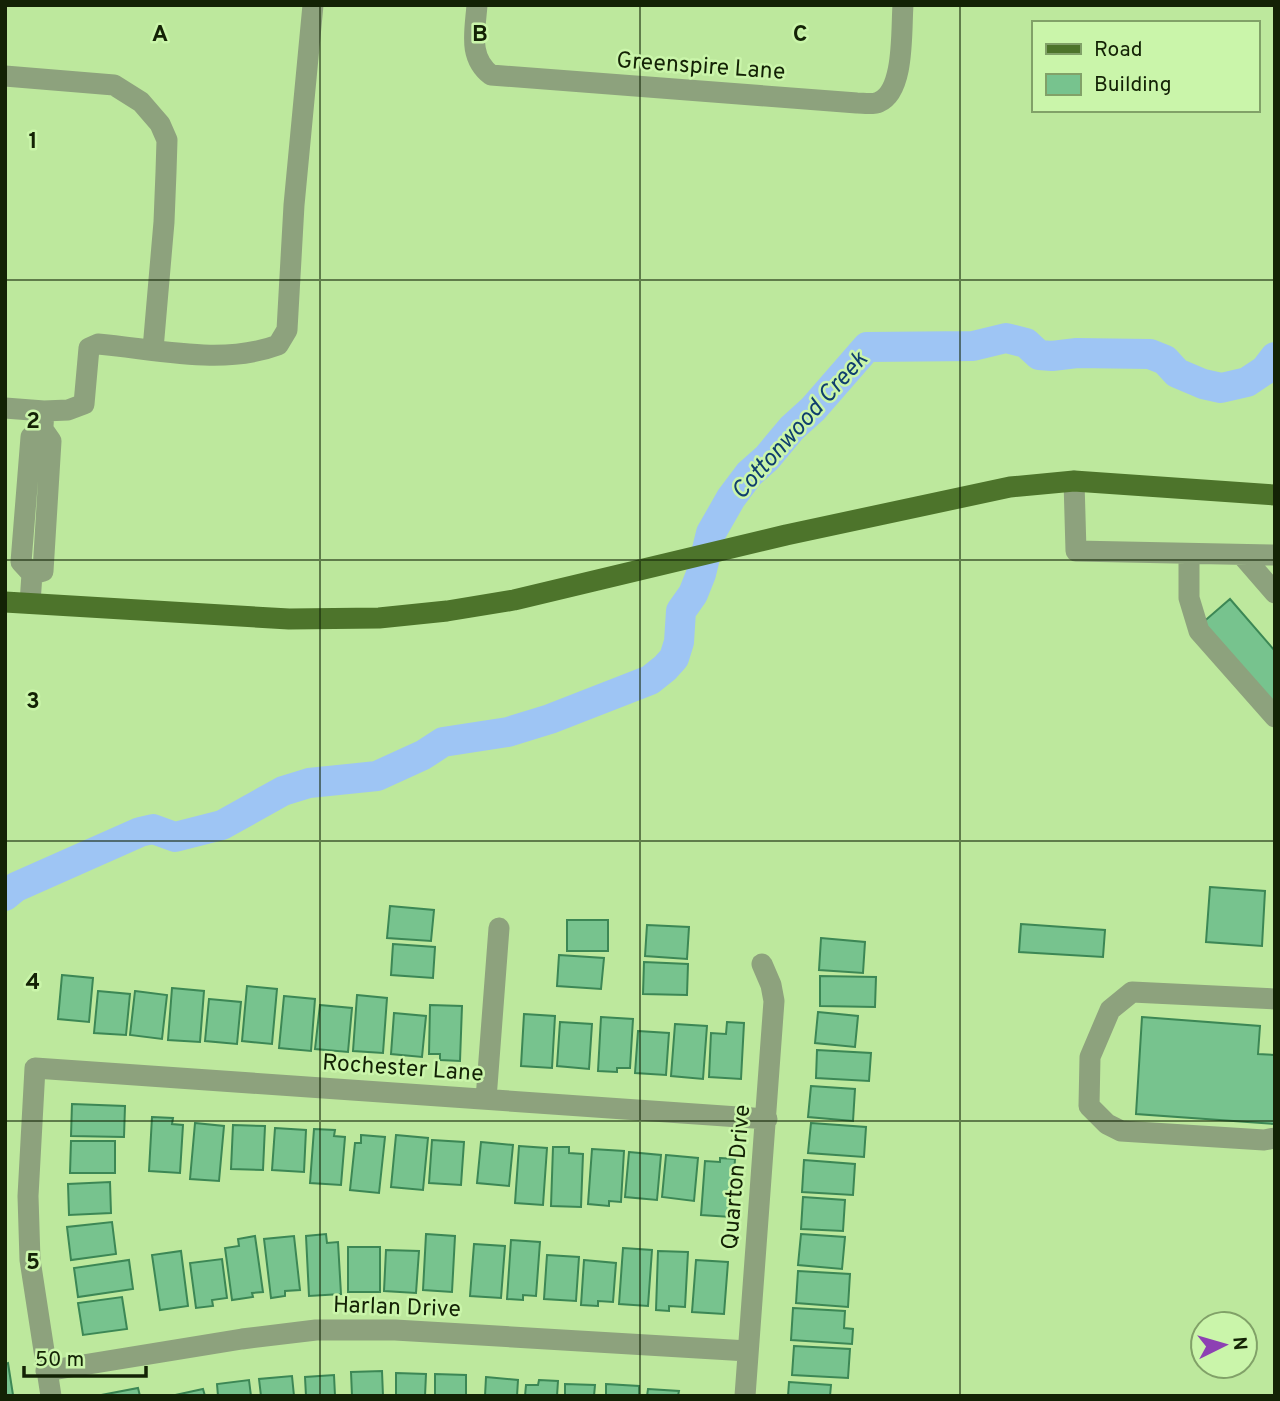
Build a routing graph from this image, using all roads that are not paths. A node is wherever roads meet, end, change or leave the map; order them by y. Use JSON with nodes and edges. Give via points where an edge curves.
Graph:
{"nodes":[{"id":1,"x":313,"y":5,"type":"edge"},
{"id":2,"x":477,"y":5,"type":"edge"},
{"id":3,"x":903,"y":5,"type":"edge"},
{"id":4,"x":5,"y":76,"type":"edge"},
{"id":5,"x":153,"y":349,"type":"junction"},
{"id":6,"x":5,"y":408,"type":"edge"},
{"id":7,"x":43,"y":419,"type":"junction"},
{"id":8,"x":1074,"y":481,"type":"junction"},
{"id":9,"x":1275,"y":495,"type":"edge"},
{"id":10,"x":1189,"y":554,"type":"junction"},
{"id":11,"x":1242,"y":555,"type":"junction"},
{"id":12,"x":1275,"y":555,"type":"edge"},
{"id":13,"x":1275,"y":593,"type":"edge"},
{"id":14,"x":5,"y":601,"type":"edge"},
{"id":15,"x":30,"y":603,"type":"junction"},
{"id":16,"x":1275,"y":717,"type":"edge"},
{"id":17,"x":499,"y":928,"type":"dead end"},
{"id":18,"x":762,"y":964,"type":"dead end"},
{"id":19,"x":1275,"y":999,"type":"edge"},
{"id":20,"x":486,"y":1099,"type":"junction"},
{"id":21,"x":767,"y":1119,"type":"junction"},
{"id":22,"x":1275,"y":1138,"type":"edge"},
{"id":23,"x":748,"y":1351,"type":"junction"},
{"id":24,"x":46,"y":1371,"type":"junction"},
{"id":25,"x":51,"y":1396,"type":"edge"},
{"id":26,"x":745,"y":1396,"type":"edge"}],
"edges":[{"from":1,"to":5,"type":"street","via":[[287,330],[278,345],[263,351],[217,355]]},
{"from":2,"to":3,"type":"street","name":"Greenspire Lane","via":[[474,51],[480,67],[491,75],[877,103],[890,93],[898,72]]},
{"from":4,"to":5,"type":"street","via":[[114,85],[141,102],[160,124],[167,140]]},
{"from":5,"to":7,"type":"street","via":[[98,344],[89,348],[84,404]]},
{"from":6,"to":7,"type":"street"},
{"from":7,"to":15,"type":"street","via":[[51,442],[43,570],[32,574]]},
{"from":8,"to":9,"type":"main road"},
{"from":8,"to":10,"type":"street","via":[[1076,551]]},
{"from":8,"to":15,"type":"main road","via":[[990,490],[514,600],[447,611],[379,618],[289,619]]},
{"from":10,"to":11,"type":"street"},
{"from":10,"to":16,"type":"street","via":[[1189,598],[1199,632]]},
{"from":11,"to":12,"type":"street"},
{"from":11,"to":13,"type":"street"},
{"from":14,"to":15,"type":"main road"},
{"from":17,"to":20,"type":"street"},
{"from":18,"to":21,"type":"street","name":"Quarton Drive","via":[[774,1001]]},
{"from":19,"to":22,"type":"street","via":[[1132,992],[1110,1010],[1090,1057],[1089,1105],[1121,1131]]},
{"from":20,"to":21,"type":"street","name":"Rochester Lane"},
{"from":20,"to":24,"type":"street","name":"Rochester Lane","via":[[35,1069],[29,1247]]},
{"from":21,"to":23,"type":"street","name":"Quarton Drive"},
{"from":23,"to":24,"type":"street","name":"Harlan Drive","via":[[395,1330],[316,1330]]},
{"from":23,"to":26,"type":"street","name":"Quarton Drive"},
{"from":24,"to":25,"type":"street"}]}
